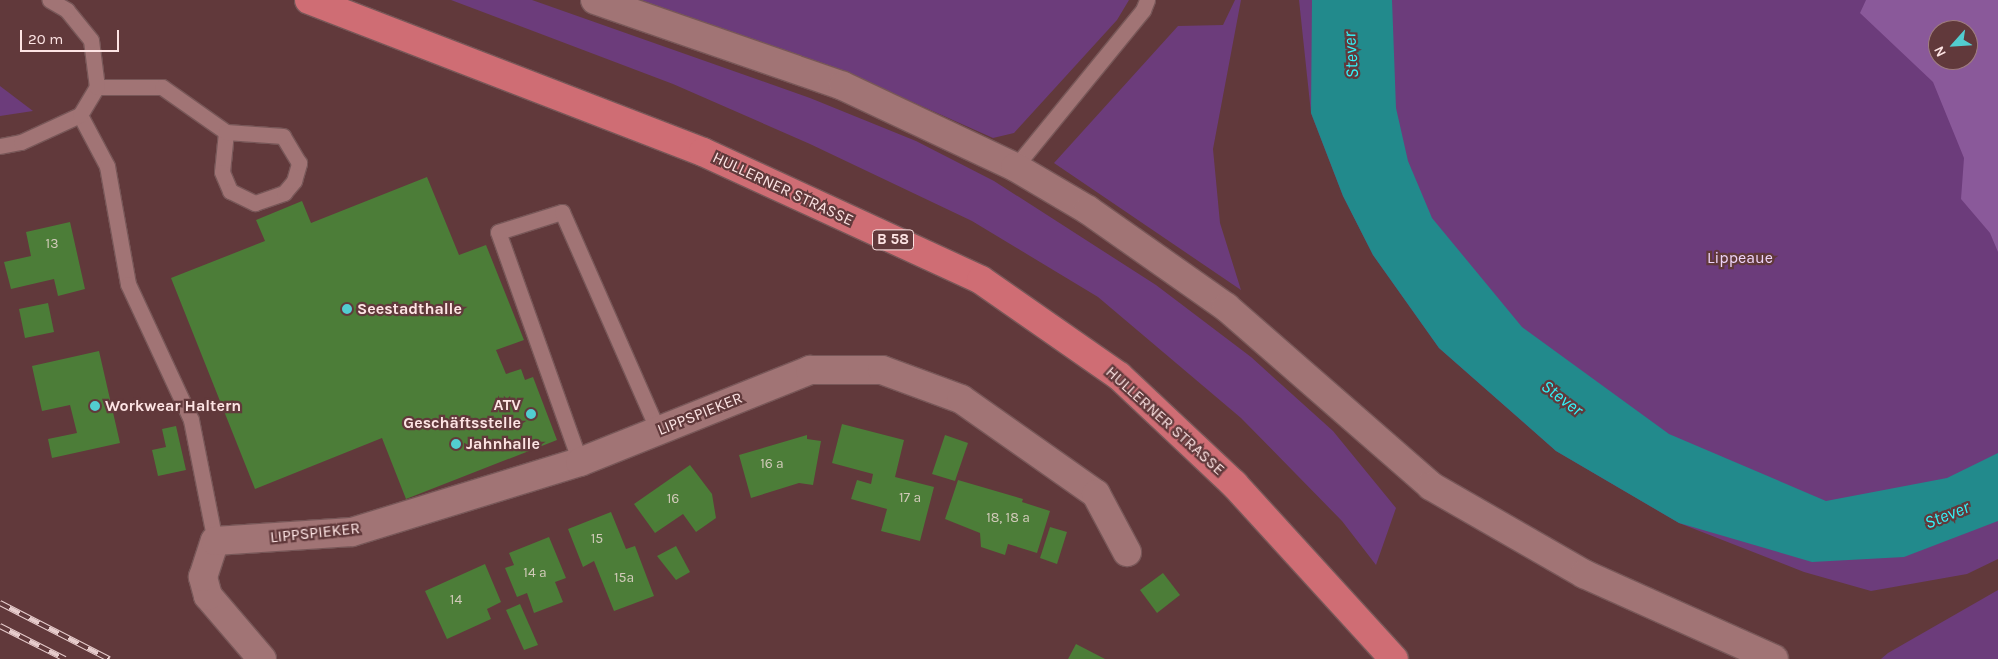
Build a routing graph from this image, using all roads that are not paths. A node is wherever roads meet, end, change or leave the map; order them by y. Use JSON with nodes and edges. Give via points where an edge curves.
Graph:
{"nodes":[{"id":1,"x":50,"y":0,"type":"edge"},
{"id":2,"x":309,"y":0,"type":"edge"},
{"id":3,"x":595,"y":0,"type":"edge"},
{"id":4,"x":1147,"y":0,"type":"edge"},
{"id":5,"x":97,"y":87,"type":"junction"},
{"id":6,"x":80,"y":115,"type":"junction"},
{"id":7,"x":226,"y":132,"type":"junction"},
{"id":8,"x":0,"y":146,"type":"edge"},
{"id":9,"x":1015,"y":167,"type":"junction"},
{"id":10,"x":658,"y":431,"type":"junction"},
{"id":11,"x":580,"y":462,"type":"junction"},
{"id":12,"x":215,"y":542,"type":"junction"},
{"id":13,"x":1127,"y":552,"type":"dead end"},
{"id":14,"x":262,"y":659,"type":"edge"},
{"id":15,"x":1394,"y":659,"type":"edge"},
{"id":16,"x":1774,"y":659,"type":"edge"}],
"edges":[{"from":1,"to":5,"type":"lane","via":[[66,10],[91,40]]},
{"from":2,"to":15,"type":"main road","name":"HULLERNER STRASSE","number":"B 58","via":[[704,152],[981,280],[1119,376],[1234,484]]},
{"from":3,"to":9,"type":"street","via":[[843,86]]},
{"from":4,"to":9,"type":"lane","via":[[1144,10]]},
{"from":5,"to":6,"type":"lane"},
{"from":5,"to":7,"type":"lane","via":[[162,87]]},
{"from":6,"to":8,"type":"lane","via":[[21,142]]},
{"from":6,"to":12,"type":"lane","via":[[107,166],[128,284],[191,420]]},
{"from":7,"to":7,"type":"lane","via":[[222,172],[230,191],[255,203],[284,193],[294,181],[299,163],[283,136]]},
{"from":9,"to":16,"type":"street","via":[[1088,210],[1226,307],[1431,486],[1584,574]]},
{"from":10,"to":11,"type":"street","name":"LIPPSPIEKER"},
{"from":10,"to":11,"type":"lane","via":[[562,212],[498,232]]},
{"from":10,"to":13,"type":"street","name":"LIPPSPIEKER","via":[[810,370],[882,370],[961,399],[1096,494]]},
{"from":11,"to":12,"type":"street","name":"LIPPSPIEKER","via":[[352,532]]},
{"from":12,"to":14,"type":"street","via":[[202,576],[208,596]]}]}
